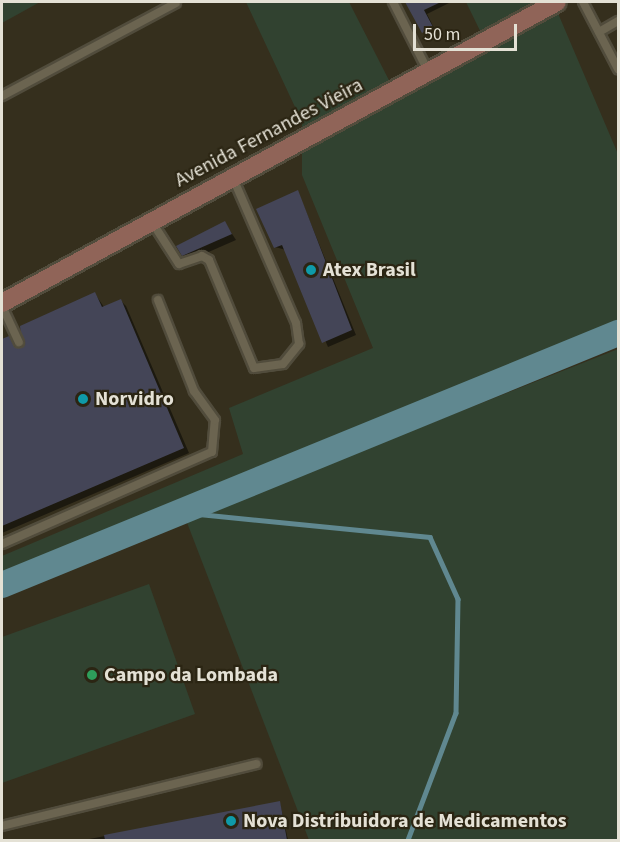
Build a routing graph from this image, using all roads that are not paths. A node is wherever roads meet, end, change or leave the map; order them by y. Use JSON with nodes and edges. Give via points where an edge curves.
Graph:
{"nodes":[{"id":1,"x":393,"y":2,"type":"edge"},
{"id":2,"x":557,"y":2,"type":"edge"},
{"id":3,"x":583,"y":2,"type":"edge"},
{"id":4,"x":176,"y":3,"type":"edge"},
{"id":5,"x":618,"y":21,"type":"edge"},
{"id":6,"x":599,"y":32,"type":"junction"},
{"id":7,"x":618,"y":69,"type":"edge"},
{"id":8,"x":429,"y":71,"type":"junction"},
{"id":9,"x":2,"y":96,"type":"edge"},
{"id":10,"x":233,"y":178,"type":"junction"},
{"id":11,"x":152,"y":221,"type":"junction"},
{"id":12,"x":158,"y":300,"type":"dead end"},
{"id":13,"x":2,"y":305,"type":"edge"},
{"id":14,"x":19,"y":342,"type":"dead end"},
{"id":15,"x":2,"y":544,"type":"edge"},
{"id":16,"x":256,"y":764,"type":"dead end"},
{"id":17,"x":2,"y":826,"type":"edge"}],
"edges":[{"from":1,"to":8,"type":"lane"},
{"from":2,"to":8,"type":"main road","name":"Avenida Fernandes Vieira"},
{"from":3,"to":6,"type":"lane"},
{"from":4,"to":9,"type":"lane"},
{"from":5,"to":6,"type":"lane"},
{"from":6,"to":7,"type":"lane"},
{"from":8,"to":10,"type":"main road","name":"Avenida Fernandes Vieira"},
{"from":10,"to":11,"type":"main road","name":"Avenida Fernandes Vieira"},
{"from":10,"to":11,"type":"lane","via":[[296,323],[298,344],[283,364],[254,368],[209,260],[202,256],[179,264]]},
{"from":11,"to":13,"type":"main road","name":"Avenida Fernandes Vieira"},
{"from":12,"to":15,"type":"lane","via":[[194,391],[215,420],[212,452]]},
{"from":13,"to":14,"type":"lane"},
{"from":16,"to":17,"type":"lane"}]}
